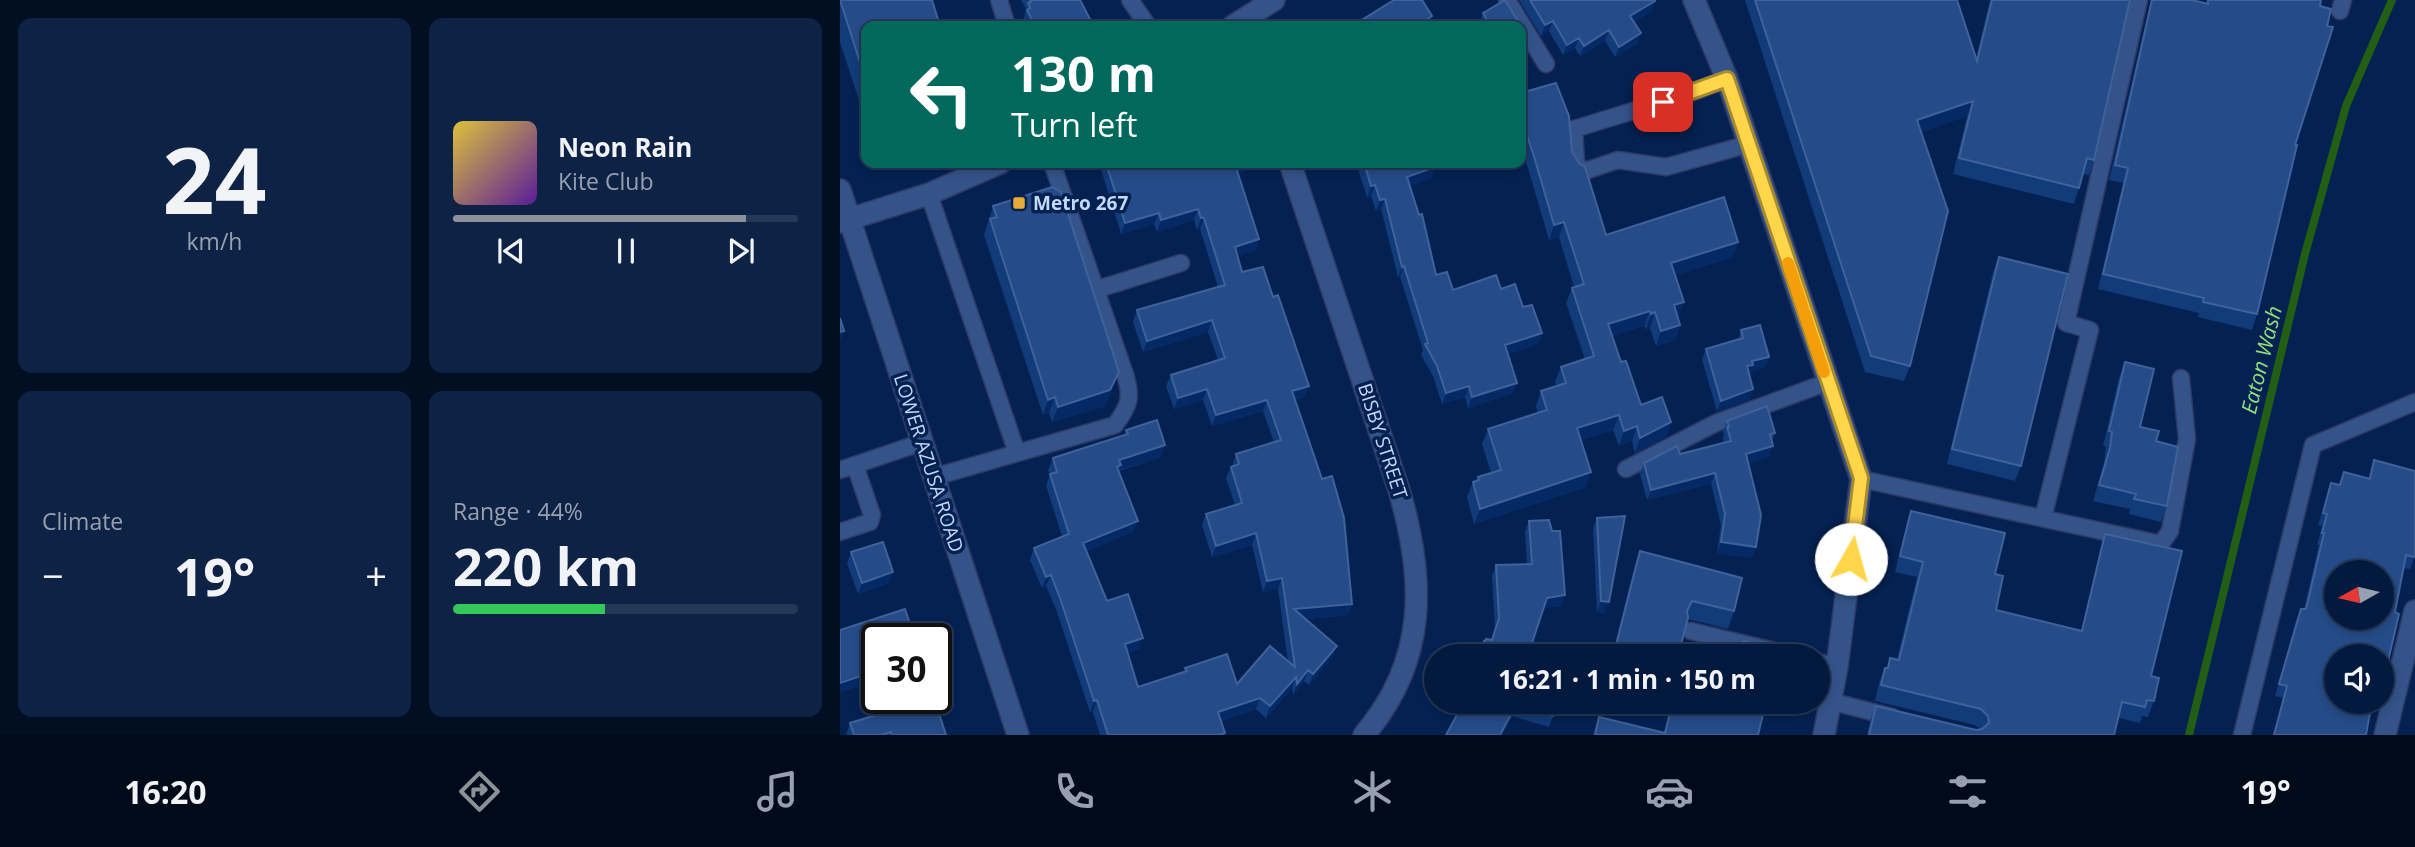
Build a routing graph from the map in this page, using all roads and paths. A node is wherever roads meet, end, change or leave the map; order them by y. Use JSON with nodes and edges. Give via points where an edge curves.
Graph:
{"nodes":[{"id":1,"x":999,"y":0,"type":"edge"},
{"id":2,"x":1129,"y":0,"type":"edge"},
{"id":3,"x":1275,"y":0,"type":"edge"},
{"id":4,"x":1507,"y":0,"type":"edge"},
{"id":5,"x":1694,"y":0,"type":"edge"},
{"id":6,"x":2138,"y":0,"type":"edge"},
{"id":7,"x":1005,"y":21,"type":"edge"},
{"id":8,"x":1144,"y":21,"type":"edge"},
{"id":9,"x":1241,"y":21,"type":"edge"},
{"id":10,"x":1520,"y":21,"type":"edge"},
{"id":11,"x":1526,"y":31,"type":"edge"},
{"id":12,"x":1546,"y":64,"type":"dead end"},
{"id":13,"x":1727,"y":79,"type":"junction"},
{"id":14,"x":1749,"y":144,"type":"junction"},
{"id":15,"x":989,"y":168,"type":"edge"},
{"id":16,"x":1054,"y":168,"type":"edge"},
{"id":17,"x":1292,"y":168,"type":"edge"},
{"id":18,"x":840,"y":190,"type":"edge"},
{"id":19,"x":929,"y":194,"type":"junction"},
{"id":20,"x":845,"y":220,"type":"edge"},
{"id":21,"x":1181,"y":263,"type":"dead end"},
{"id":22,"x":1096,"y":290,"type":"junction"},
{"id":23,"x":2181,"y":377,"type":"dead end"},
{"id":24,"x":1828,"y":382,"type":"junction"},
{"id":25,"x":2415,"y":402,"type":"edge"},
{"id":26,"x":922,"y":442,"type":"junction"},
{"id":27,"x":1017,"y":453,"type":"junction"},
{"id":28,"x":847,"y":468,"type":"edge"},
{"id":29,"x":1626,"y":469,"type":"dead end"},
{"id":30,"x":934,"y":477,"type":"junction"},
{"id":31,"x":1861,"y":478,"type":"junction"},
{"id":32,"x":2043,"y":518,"type":"junction"},
{"id":33,"x":840,"y":532,"type":"edge"},
{"id":34,"x":2415,"y":611,"type":"edge"},
{"id":35,"x":1691,"y":631,"type":"dead end"},
{"id":36,"x":1745,"y":644,"type":"edge"},
{"id":37,"x":1830,"y":653,"type":"edge"},
{"id":38,"x":1830,"y":701,"type":"edge"},
{"id":39,"x":1828,"y":714,"type":"edge"},
{"id":40,"x":1909,"y":720,"type":"edge"},
{"id":41,"x":1370,"y":728,"type":"edge"},
{"id":42,"x":1018,"y":735,"type":"edge"},
{"id":43,"x":1824,"y":735,"type":"edge"},
{"id":44,"x":2242,"y":735,"type":"edge"},
{"id":45,"x":2385,"y":735,"type":"edge"}],
"edges":[{"from":1,"to":7,"type":"lane"},
{"from":2,"to":8,"type":"lane"},
{"from":3,"to":9,"type":"street"},
{"from":4,"to":10,"type":"lane"},
{"from":5,"to":13,"type":"street"},
{"from":6,"to":32,"type":"lane","via":[[2066,323],[2090,330]]},
{"from":11,"to":12,"type":"lane"},
{"from":13,"to":14,"type":"street"},
{"from":13,"to":14,"type":"lane","via":[[1574,129],[1576,162],[1582,172],[1618,160],[1666,167]]},
{"from":14,"to":24,"type":"street"},
{"from":15,"to":19,"type":"street"},
{"from":16,"to":22,"type":"lane"},
{"from":17,"to":41,"type":"street","name":"BISBY STREET","via":[[1411,531],[1417,576],[1410,652],[1396,688]]},
{"from":18,"to":20,"type":"street","name":"LOWER AZUSA ROAD"},
{"from":19,"to":20,"type":"street"},
{"from":19,"to":27,"type":"lane"},
{"from":20,"to":26,"type":"street","name":"LOWER AZUSA ROAD"},
{"from":21,"to":22,"type":"lane"},
{"from":22,"to":27,"type":"lane","via":[[1130,392],[1122,415],[1115,425]]},
{"from":23,"to":32,"type":"lane","via":[[2187,439],[2170,531],[2161,544]]},
{"from":24,"to":29,"type":"lane","via":[[1716,423]]},
{"from":24,"to":31,"type":"street"},
{"from":25,"to":44,"type":"lane","via":[[2313,445]]},
{"from":26,"to":28,"type":"lane"},
{"from":26,"to":30,"type":"street","name":"LOWER AZUSA ROAD"},
{"from":27,"to":30,"type":"lane"},
{"from":28,"to":33,"type":"lane","via":[[872,515],[870,522]]},
{"from":30,"to":42,"type":"street","name":"LOWER AZUSA ROAD"},
{"from":31,"to":32,"type":"lane"},
{"from":31,"to":37,"type":"street"},
{"from":34,"to":45,"type":"street"},
{"from":35,"to":36,"type":"lane"},
{"from":38,"to":40,"type":"lane"},
{"from":39,"to":43,"type":"street"}]}
